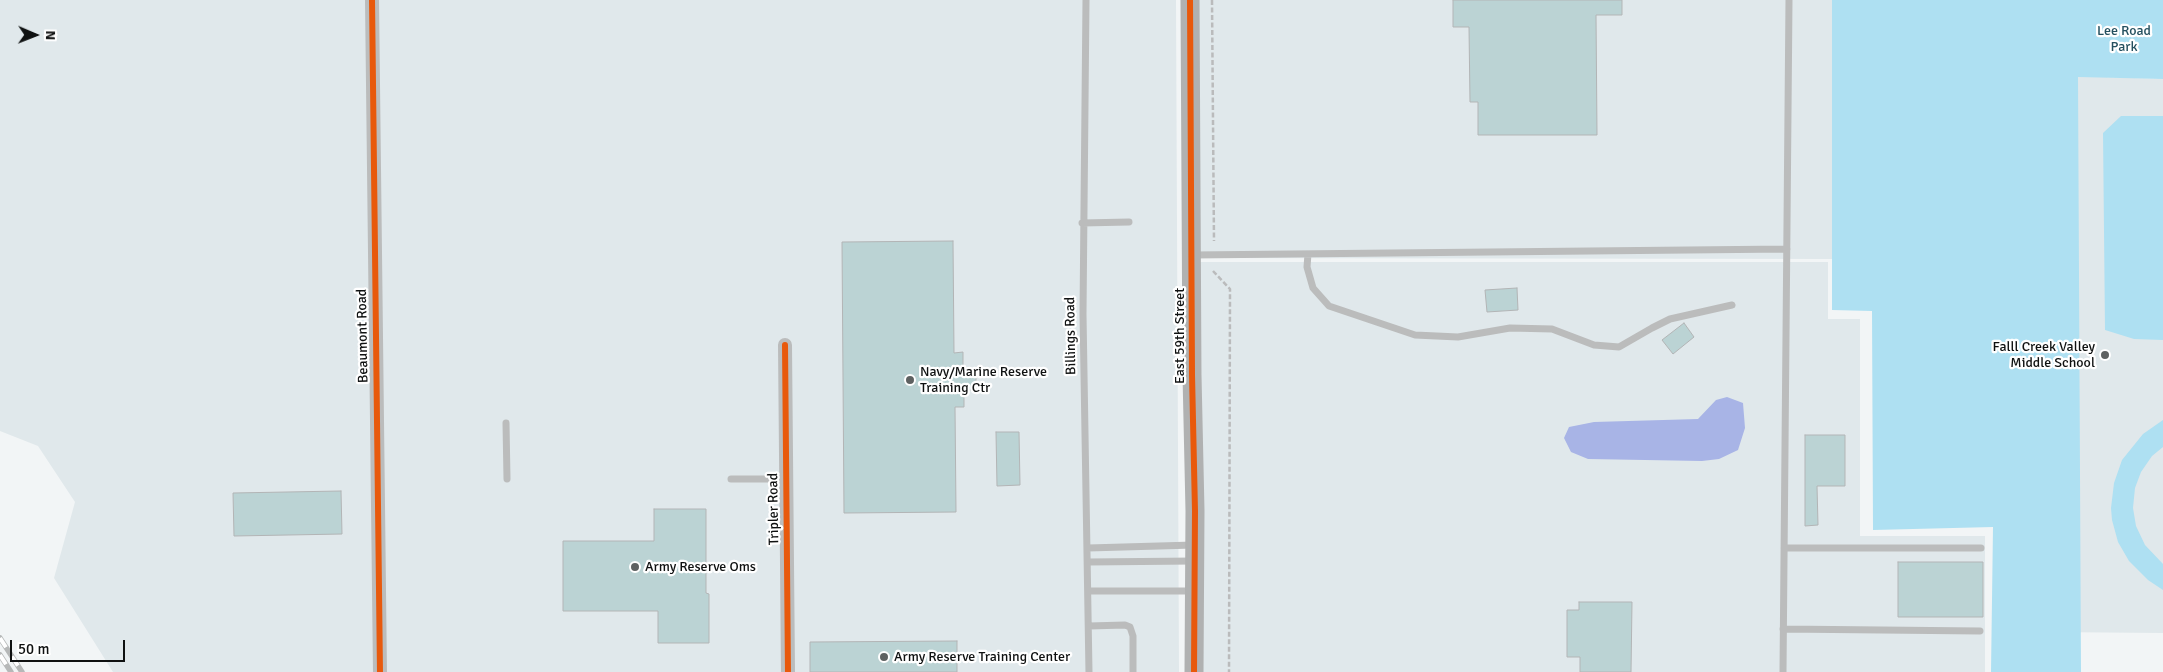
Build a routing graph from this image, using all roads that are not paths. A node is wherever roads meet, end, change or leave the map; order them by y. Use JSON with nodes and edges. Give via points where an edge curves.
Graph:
{"nodes":[{"id":1,"x":372,"y":0,"type":"edge"},
{"id":2,"x":1086,"y":0,"type":"edge"},
{"id":3,"x":1190,"y":0,"type":"edge"},
{"id":4,"x":1789,"y":0,"type":"edge"},
{"id":5,"x":1129,"y":222,"type":"dead end"},
{"id":6,"x":1082,"y":223,"type":"junction"},
{"id":7,"x":1787,"y":249,"type":"junction"},
{"id":8,"x":1308,"y":254,"type":"junction"},
{"id":9,"x":1192,"y":255,"type":"junction"},
{"id":10,"x":1732,"y":305,"type":"dead end"},
{"id":11,"x":784,"y":345,"type":"dead end"},
{"id":12,"x":506,"y":423,"type":"dead end"},
{"id":13,"x":786,"y":478,"type":"junction"},
{"id":14,"x":507,"y":479,"type":"dead end"},
{"id":15,"x":731,"y":479,"type":"dead end"},
{"id":16,"x":1088,"y":548,"type":"junction"},
{"id":17,"x":1784,"y":548,"type":"junction"},
{"id":18,"x":1981,"y":548,"type":"dead end"},
{"id":19,"x":1195,"y":553,"type":"junction"},
{"id":20,"x":1088,"y":562,"type":"junction"},
{"id":21,"x":1089,"y":591,"type":"junction"},
{"id":22,"x":1194,"y":591,"type":"junction"},
{"id":23,"x":1089,"y":626,"type":"junction"},
{"id":24,"x":1783,"y":629,"type":"junction"},
{"id":25,"x":1980,"y":631,"type":"dead end"},
{"id":26,"x":380,"y":672,"type":"edge"},
{"id":27,"x":788,"y":672,"type":"edge"},
{"id":28,"x":1089,"y":672,"type":"edge"},
{"id":29,"x":1133,"y":672,"type":"edge"},
{"id":30,"x":1194,"y":672,"type":"edge"},
{"id":31,"x":1783,"y":672,"type":"edge"}],
"edges":[{"from":1,"to":26,"type":"street","name":"Beaumont Road"},
{"from":2,"to":6,"type":"lane","name":"Billings Road"},
{"from":3,"to":9,"type":"street","name":"East 59th Street"},
{"from":4,"to":7,"type":"lane"},
{"from":5,"to":6,"type":"lane"},
{"from":6,"to":16,"type":"lane","name":"Billings Road"},
{"from":7,"to":8,"type":"lane"},
{"from":7,"to":17,"type":"lane"},
{"from":8,"to":9,"type":"lane"},
{"from":8,"to":10,"type":"lane","via":[[1313,288],[1329,306],[1414,335],[1458,337],[1510,328],[1552,329],[1594,345],[1619,347],[1670,319]]},
{"from":9,"to":19,"type":"street","name":"East 59th Street"},
{"from":11,"to":13,"type":"street","name":"Tripler Road"},
{"from":12,"to":14,"type":"lane"},
{"from":13,"to":15,"type":"lane"},
{"from":13,"to":27,"type":"street","name":"Tripler Road"},
{"from":16,"to":19,"type":"lane"},
{"from":16,"to":20,"type":"lane","name":"Billings Road"},
{"from":17,"to":18,"type":"lane"},
{"from":17,"to":24,"type":"lane"},
{"from":19,"to":20,"type":"lane"},
{"from":19,"to":22,"type":"street","name":"East 59th Street"},
{"from":20,"to":21,"type":"lane","name":"Billings Road"},
{"from":21,"to":22,"type":"lane"},
{"from":21,"to":23,"type":"lane","name":"Billings Road"},
{"from":22,"to":30,"type":"street","name":"East 59th Street"},
{"from":23,"to":28,"type":"lane","name":"Billings Road"},
{"from":23,"to":29,"type":"lane","via":[[1130,627]]},
{"from":24,"to":25,"type":"lane"},
{"from":24,"to":31,"type":"lane"}]}
